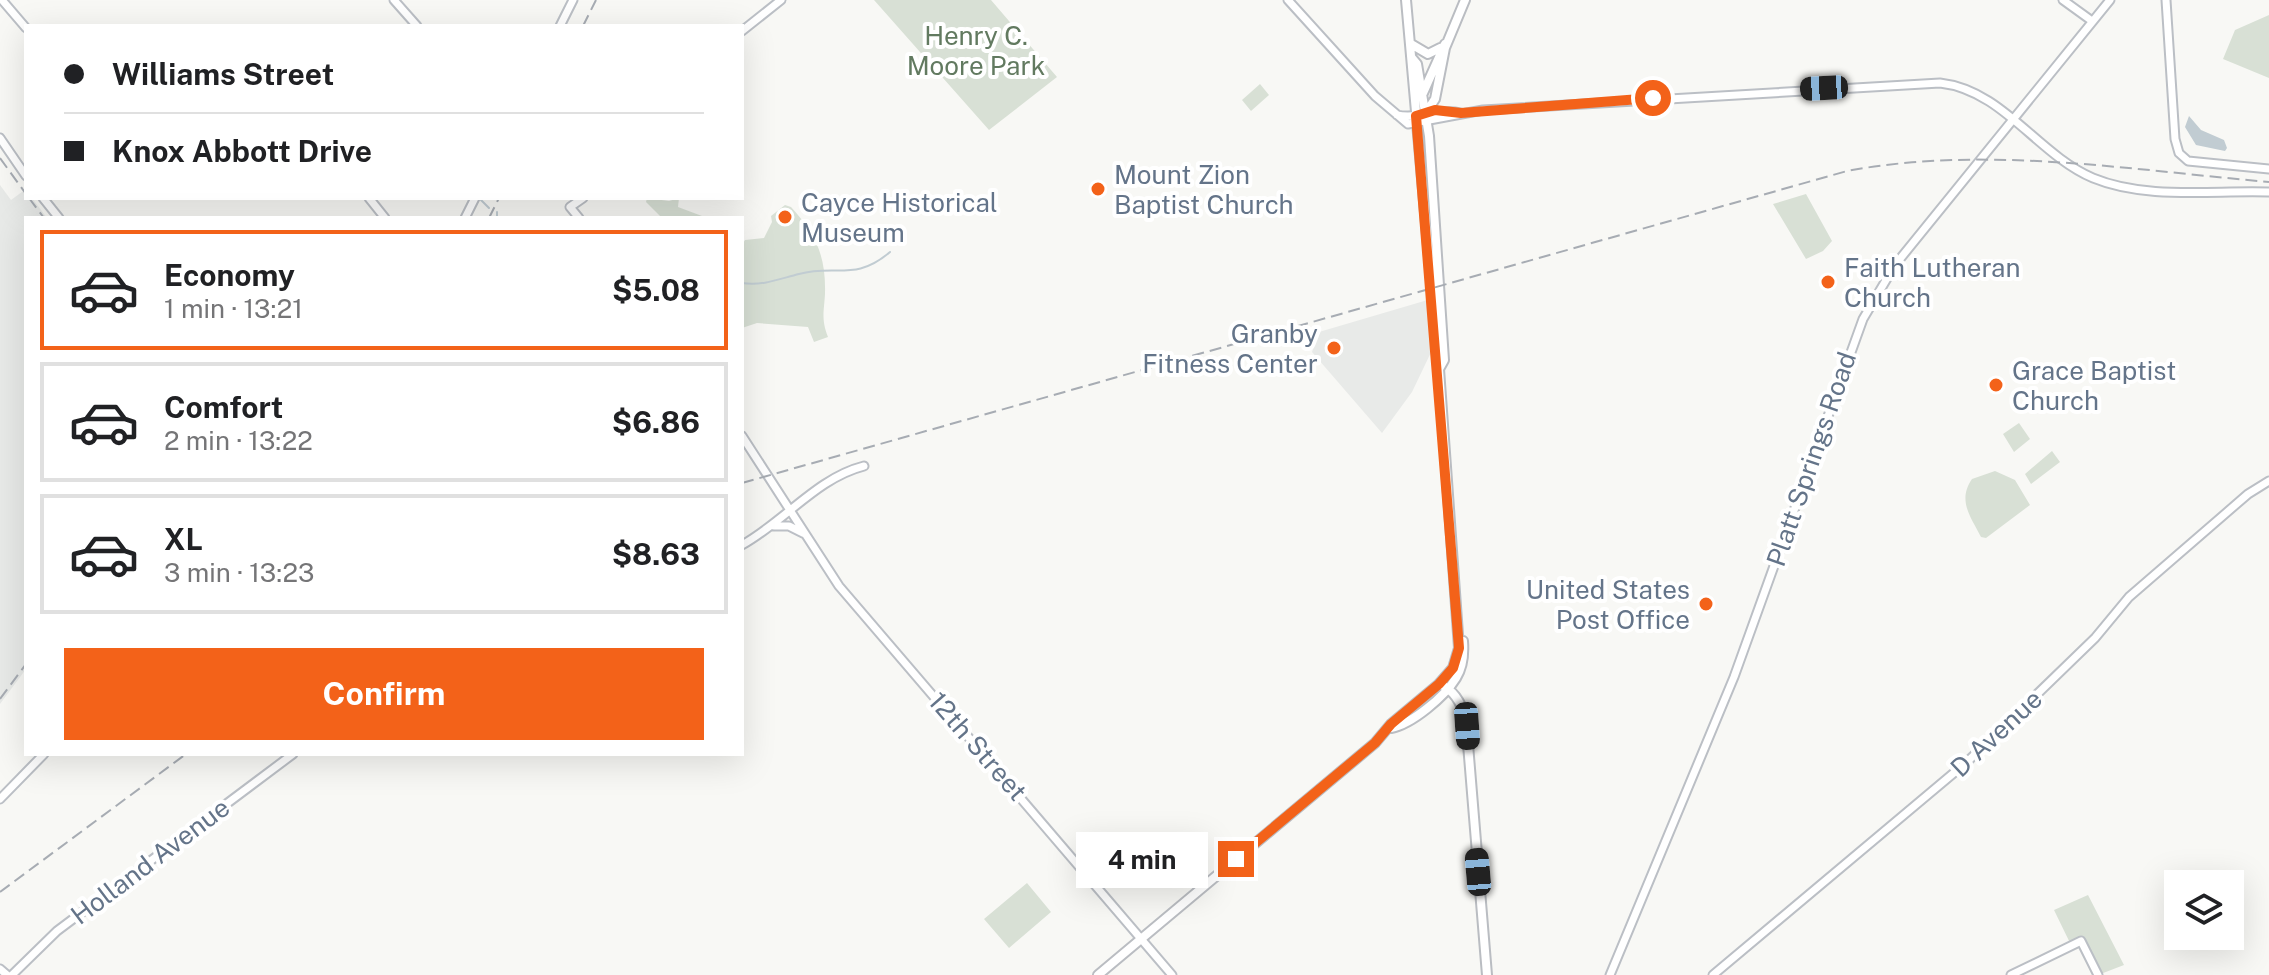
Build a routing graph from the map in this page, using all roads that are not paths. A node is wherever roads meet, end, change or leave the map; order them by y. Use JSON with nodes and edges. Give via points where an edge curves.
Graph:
{"nodes":[{"id":1,"x":2,"y":0,"type":"edge"},
{"id":2,"x":394,"y":0,"type":"edge"},
{"id":3,"x":573,"y":0,"type":"edge"},
{"id":4,"x":781,"y":0,"type":"edge"},
{"id":5,"x":1288,"y":0,"type":"edge"},
{"id":6,"x":1406,"y":0,"type":"edge"},
{"id":7,"x":1465,"y":0,"type":"edge"},
{"id":8,"x":2063,"y":0,"type":"edge"},
{"id":9,"x":2110,"y":0,"type":"edge"},
{"id":10,"x":2166,"y":0,"type":"edge"},
{"id":11,"x":2092,"y":21,"type":"junction"},
{"id":12,"x":415,"y":24,"type":"edge"},
{"id":13,"x":561,"y":24,"type":"edge"},
{"id":14,"x":24,"y":26,"type":"edge"},
{"id":15,"x":744,"y":29,"type":"edge"},
{"id":16,"x":1448,"y":41,"type":"junction"},
{"id":17,"x":1411,"y":44,"type":"junction"},
{"id":18,"x":1441,"y":48,"type":"junction"},
{"id":19,"x":1412,"y":58,"type":"junction"},
{"id":20,"x":1422,"y":96,"type":"junction"},
{"id":21,"x":1425,"y":117,"type":"junction"},
{"id":22,"x":2011,"y":119,"type":"junction"},
{"id":23,"x":0,"y":138,"type":"edge"},
{"id":24,"x":2269,"y":169,"type":"edge"},
{"id":25,"x":24,"y":173,"type":"edge"},
{"id":26,"x":2269,"y":192,"type":"edge"},
{"id":27,"x":45,"y":200,"type":"edge"},
{"id":28,"x":371,"y":200,"type":"edge"},
{"id":29,"x":580,"y":200,"type":"edge"},
{"id":30,"x":57,"y":216,"type":"edge"},
{"id":31,"x":383,"y":216,"type":"edge"},
{"id":32,"x":577,"y":216,"type":"edge"},
{"id":33,"x":744,"y":439,"type":"edge"},
{"id":34,"x":864,"y":466,"type":"dead end"},
{"id":35,"x":2269,"y":481,"type":"edge"},
{"id":36,"x":790,"y":512,"type":"junction"},
{"id":37,"x":772,"y":527,"type":"junction"},
{"id":38,"x":803,"y":533,"type":"junction"},
{"id":39,"x":744,"y":544,"type":"edge"},
{"id":40,"x":1443,"y":688,"type":"junction"},
{"id":41,"x":1391,"y":728,"type":"junction"},
{"id":42,"x":42,"y":756,"type":"edge"},
{"id":43,"x":290,"y":756,"type":"edge"},
{"id":44,"x":0,"y":799,"type":"edge"},
{"id":45,"x":1141,"y":939,"type":"junction"},
{"id":46,"x":0,"y":969,"type":"edge"},
{"id":47,"x":10,"y":975,"type":"edge"},
{"id":48,"x":1098,"y":975,"type":"edge"},
{"id":49,"x":1172,"y":975,"type":"edge"},
{"id":50,"x":1487,"y":975,"type":"edge"},
{"id":51,"x":1610,"y":975,"type":"edge"},
{"id":52,"x":1713,"y":975,"type":"edge"},
{"id":53,"x":2011,"y":975,"type":"edge"},
{"id":54,"x":2098,"y":975,"type":"edge"}],
"edges":[{"from":1,"to":14,"type":"street"},
{"from":2,"to":12,"type":"street"},
{"from":3,"to":13,"type":"street"},
{"from":4,"to":15,"type":"street"},
{"from":5,"to":21,"type":"street","via":[[1401,121]]},
{"from":6,"to":17,"type":"main road"},
{"from":7,"to":16,"type":"main road"},
{"from":8,"to":11,"type":"street"},
{"from":9,"to":11,"type":"street","name":"Platt Springs Road"},
{"from":10,"to":24,"type":"street","via":[[2179,153],[2193,162]]},
{"from":11,"to":22,"type":"street","name":"Platt Springs Road"},
{"from":16,"to":18,"type":"main road"},
{"from":16,"to":21,"type":"main road","via":[[1435,99]]},
{"from":17,"to":18,"type":"main road","via":[[1428,54]]},
{"from":17,"to":19,"type":"main road"},
{"from":18,"to":20,"type":"main road"},
{"from":19,"to":20,"type":"main road"},
{"from":19,"to":21,"type":"main road"},
{"from":20,"to":21,"type":"main road"},
{"from":21,"to":22,"type":"street","via":[[1940,83],[1974,92]]},
{"from":21,"to":40,"type":"main road","via":[[1458,613],[1459,648]]},
{"from":22,"to":26,"type":"street","via":[[2069,165],[2116,185]]},
{"from":22,"to":51,"type":"street","name":"Platt Springs Road","via":[[1888,275],[1857,332],[1738,665]]},
{"from":23,"to":25,"type":"street"},
{"from":27,"to":30,"type":"street"},
{"from":28,"to":31,"type":"street"},
{"from":29,"to":32,"type":"street","via":[[570,207]]},
{"from":33,"to":36,"type":"street","name":"12th Street"},
{"from":34,"to":36,"type":"street","via":[[835,475]]},
{"from":35,"to":52,"type":"street","name":"D Avenue","via":[[2129,597],[2095,638],[1968,761]]},
{"from":36,"to":37,"type":"street"},
{"from":36,"to":38,"type":"street","name":"12th Street"},
{"from":37,"to":38,"type":"street","via":[[789,526]]},
{"from":37,"to":39,"type":"street"},
{"from":38,"to":45,"type":"street","name":"12th Street","via":[[870,623]]},
{"from":40,"to":41,"type":"main road"},
{"from":40,"to":41,"type":"main road"},
{"from":40,"to":50,"type":"main road","via":[[1463,705]]},
{"from":41,"to":45,"type":"main road"},
{"from":42,"to":44,"type":"street"},
{"from":43,"to":47,"type":"street","name":"Holland Avenue","via":[[57,931]]},
{"from":45,"to":48,"type":"main road"},
{"from":45,"to":49,"type":"street","name":"12th Street"},
{"from":46,"to":47,"type":"street"},
{"from":53,"to":54,"type":"street","via":[[2081,941]]}]}
